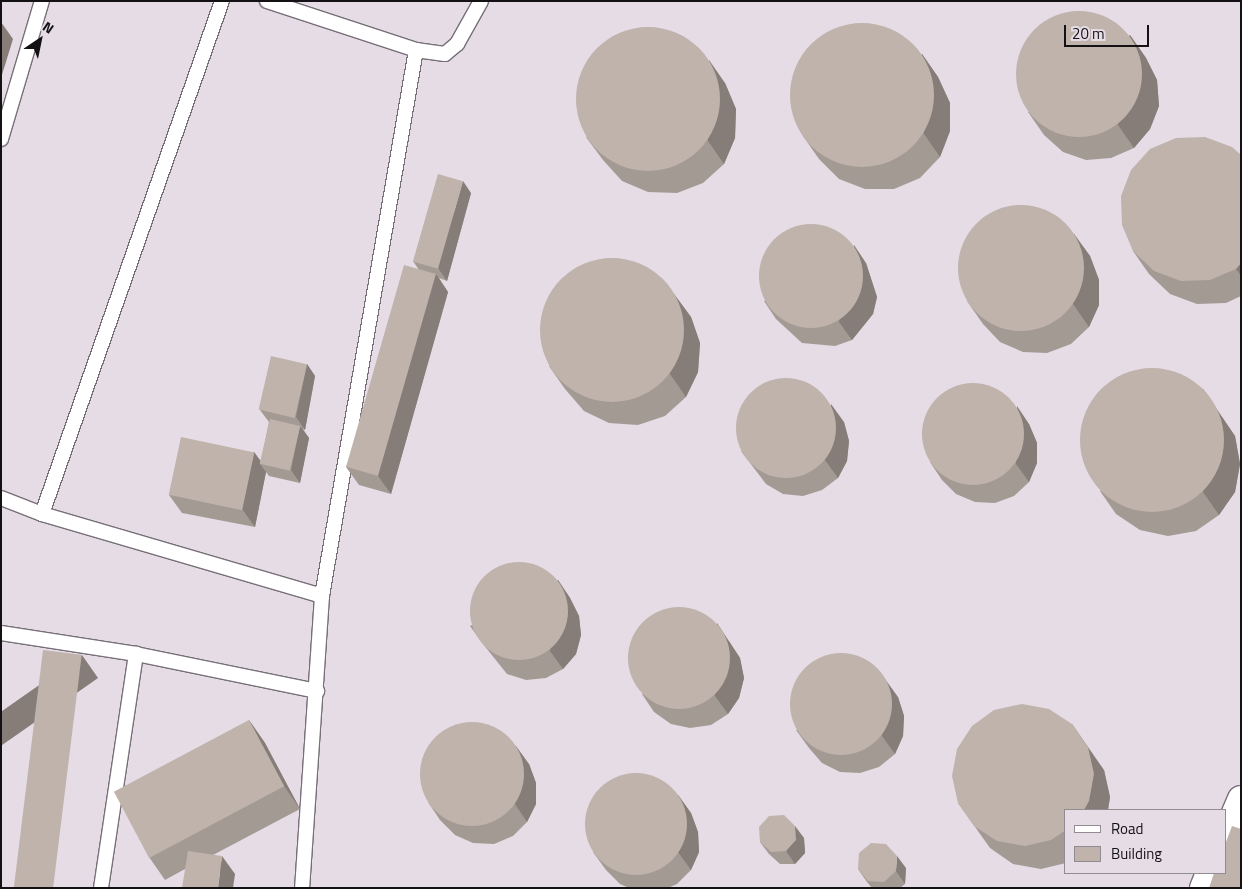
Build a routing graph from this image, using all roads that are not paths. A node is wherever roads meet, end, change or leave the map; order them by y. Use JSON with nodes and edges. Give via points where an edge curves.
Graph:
{"nodes":[{"id":1,"x":42,"y":1,"type":"edge"},
{"id":2,"x":222,"y":1,"type":"edge"},
{"id":3,"x":266,"y":1,"type":"edge"},
{"id":4,"x":481,"y":1,"type":"edge"},
{"id":5,"x":416,"y":50,"type":"junction"},
{"id":6,"x":1,"y":139,"type":"edge"},
{"id":7,"x":2,"y":504,"type":"edge"},
{"id":8,"x":42,"y":514,"type":"junction"},
{"id":9,"x":322,"y":596,"type":"junction"},
{"id":10,"x":1,"y":633,"type":"edge"},
{"id":11,"x":136,"y":654,"type":"junction"},
{"id":12,"x":317,"y":691,"type":"junction"},
{"id":13,"x":1241,"y":799,"type":"edge"},
{"id":14,"x":1227,"y":832,"type":"edge"},
{"id":15,"x":1209,"y":874,"type":"edge"},
{"id":16,"x":101,"y":888,"type":"edge"},
{"id":17,"x":302,"y":888,"type":"edge"},
{"id":18,"x":1203,"y":888,"type":"edge"}],
"edges":[{"from":1,"to":6,"type":"lane"},
{"from":2,"to":8,"type":"lane"},
{"from":3,"to":5,"type":"lane"},
{"from":4,"to":5,"type":"lane","via":[[456,44],[445,54]]},
{"from":5,"to":9,"type":"lane"},
{"from":7,"to":8,"type":"lane"},
{"from":8,"to":9,"type":"lane"},
{"from":9,"to":12,"type":"lane"},
{"from":10,"to":11,"type":"lane"},
{"from":11,"to":12,"type":"lane"},
{"from":11,"to":16,"type":"lane"},
{"from":12,"to":17,"type":"lane"},
{"from":13,"to":14,"type":"street"},
{"from":15,"to":18,"type":"street"}]}
